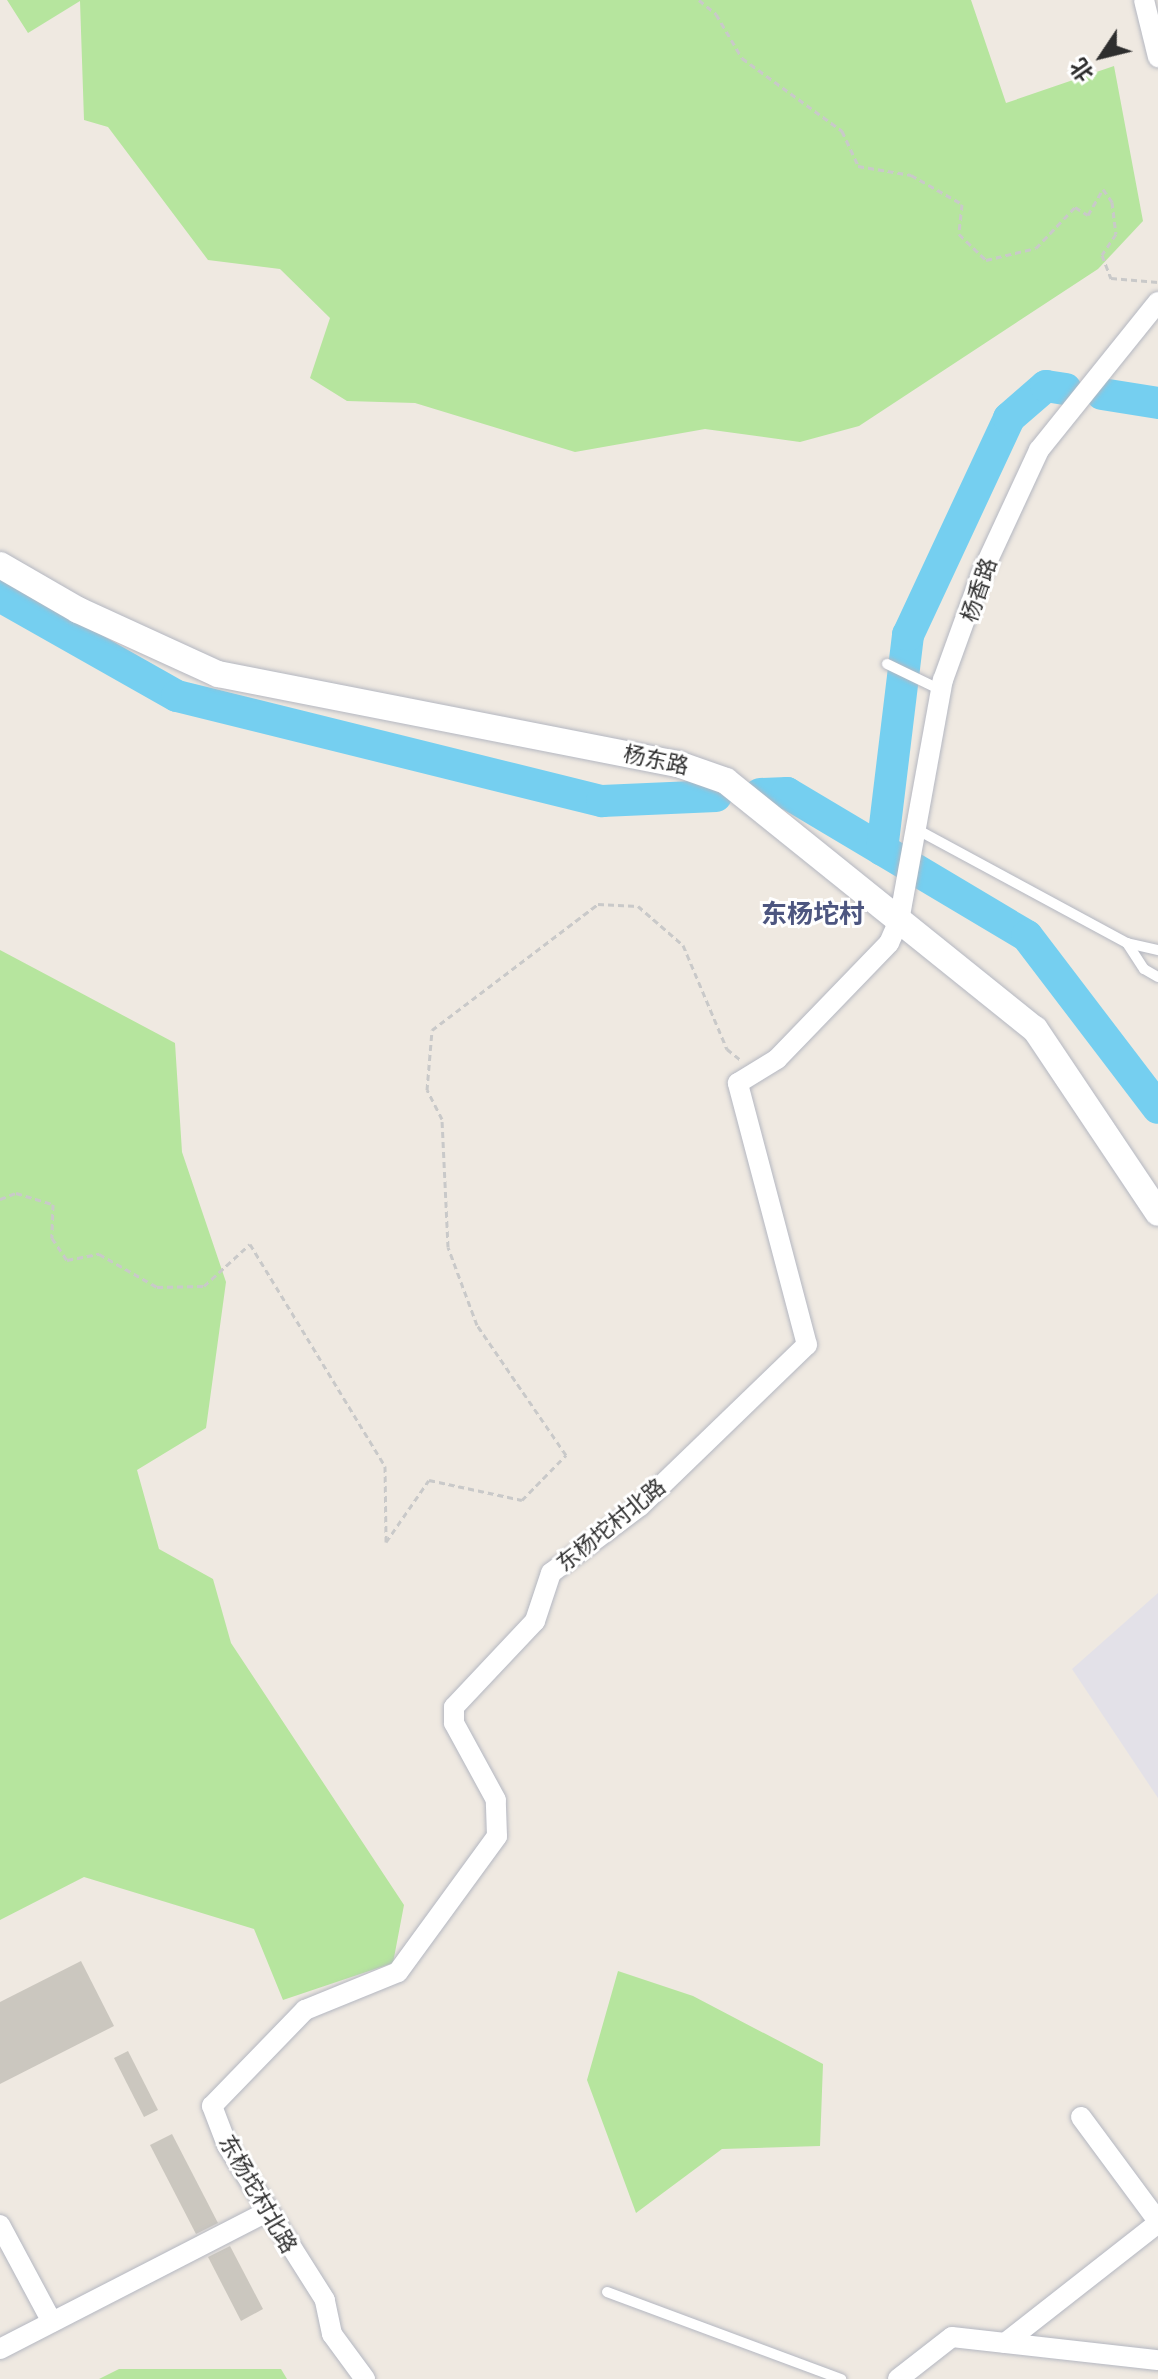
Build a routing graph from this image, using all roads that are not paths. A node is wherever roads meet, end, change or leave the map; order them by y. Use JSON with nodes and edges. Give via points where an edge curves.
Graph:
{"nodes":[{"id":1,"x":1144,"y":0,"type":"edge"},
{"id":2,"x":1158,"y":57,"type":"edge"},
{"id":3,"x":1158,"y":302,"type":"edge"},
{"id":4,"x":0,"y":565,"type":"edge"},
{"id":5,"x":887,"y":664,"type":"dead end"},
{"id":6,"x":941,"y":690,"type":"junction"},
{"id":7,"x":914,"y":837,"type":"junction"},
{"id":8,"x":901,"y":910,"type":"junction"},
{"id":9,"x":1127,"y":943,"type":"junction"},
{"id":10,"x":1158,"y":950,"type":"edge"},
{"id":11,"x":1158,"y":977,"type":"edge"},
{"id":12,"x":1158,"y":1213,"type":"edge"},
{"id":13,"x":1081,"y":2117,"type":"dead end"},
{"id":14,"x":267,"y":2212,"type":"junction"},
{"id":15,"x":1158,"y":2222,"type":"edge"},
{"id":16,"x":0,"y":2225,"type":"edge"},
{"id":17,"x":607,"y":2292,"type":"dead end"},
{"id":18,"x":52,"y":2322,"type":"junction"},
{"id":19,"x":1005,"y":2343,"type":"junction"},
{"id":20,"x":0,"y":2349,"type":"edge"},
{"id":21,"x":1158,"y":2360,"type":"edge"},
{"id":22,"x":365,"y":2379,"type":"edge"},
{"id":23,"x":841,"y":2379,"type":"edge"},
{"id":24,"x":898,"y":2379,"type":"edge"}],
"edges":[{"from":1,"to":2,"type":"street"},
{"from":3,"to":6,"type":"street","name":"杨香路","via":[[1039,450],[981,575]]},
{"from":4,"to":8,"type":"street","name":"杨东路","via":[[78,610],[218,674],[700,770],[726,781]]},
{"from":5,"to":6,"type":"lane"},
{"from":6,"to":7,"type":"street","name":"杨香路"},
{"from":7,"to":8,"type":"street","name":"杨香路"},
{"from":7,"to":9,"type":"lane"},
{"from":8,"to":12,"type":"street","name":"杨东路","via":[[1035,1029]]},
{"from":8,"to":14,"type":"street","name":"东杨坨村北路","via":[[889,943],[777,1059],[738,1083],[807,1345],[640,1506],[551,1573],[535,1621],[454,1707],[454,1723],[496,1800],[497,1836],[398,1972],[305,2010],[212,2106],[227,2145]]},
{"from":9,"to":10,"type":"lane"},
{"from":9,"to":11,"type":"lane","via":[[1144,969]]},
{"from":13,"to":15,"type":"street"},
{"from":14,"to":18,"type":"street"},
{"from":14,"to":22,"type":"street","name":"东杨坨村北路","via":[[325,2300],[332,2334]]},
{"from":15,"to":19,"type":"street"},
{"from":16,"to":18,"type":"street"},
{"from":17,"to":23,"type":"lane"},
{"from":18,"to":20,"type":"street"},
{"from":19,"to":21,"type":"street"},
{"from":19,"to":24,"type":"street","via":[[952,2337]]}]}
